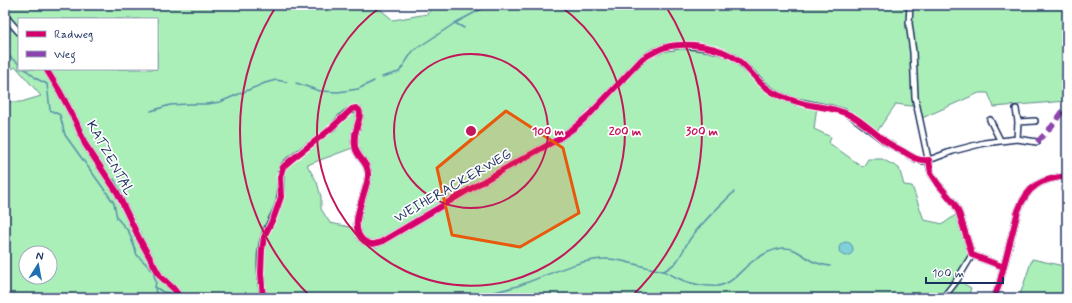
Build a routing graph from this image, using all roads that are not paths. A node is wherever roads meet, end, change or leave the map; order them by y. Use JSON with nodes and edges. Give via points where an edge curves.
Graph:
{"nodes":[{"id":1,"x":910,"y":5,"type":"edge"},
{"id":2,"x":5,"y":16,"type":"edge"},
{"id":3,"x":18,"y":31,"type":"edge"},
{"id":4,"x":47,"y":70,"type":"edge"},
{"id":5,"x":1016,"y":109,"type":"dead end"},
{"id":6,"x":990,"y":120,"type":"dead end"},
{"id":7,"x":1035,"y":121,"type":"dead end"},
{"id":8,"x":1018,"y":122,"type":"junction"},
{"id":9,"x":1017,"y":139,"type":"junction"},
{"id":10,"x":1000,"y":140,"type":"junction"},
{"id":11,"x":1037,"y":142,"type":"dead end"},
{"id":12,"x":929,"y":160,"type":"junction"},
{"id":13,"x":1067,"y":176,"type":"edge"},
{"id":14,"x":972,"y":255,"type":"junction"},
{"id":15,"x":1004,"y":267,"type":"junction"},
{"id":16,"x":181,"y":298,"type":"edge"},
{"id":17,"x":263,"y":298,"type":"edge"},
{"id":18,"x":943,"y":298,"type":"edge"},
{"id":19,"x":994,"y":298,"type":"edge"}],
"edges":[{"from":1,"to":12,"type":"street","via":[[915,97]]},
{"from":2,"to":3,"type":"street"},
{"from":4,"to":16,"type":"street","name":"KATZENTAL","via":[[76,122],[85,144],[117,192],[138,238],[160,276]]},
{"from":5,"to":8,"type":"street"},
{"from":6,"to":10,"type":"street"},
{"from":7,"to":8,"type":"street"},
{"from":8,"to":9,"type":"street"},
{"from":9,"to":10,"type":"street"},
{"from":9,"to":11,"type":"street"},
{"from":10,"to":12,"type":"street","via":[[960,149]]},
{"from":12,"to":14,"type":"street","via":[[931,172],[959,213]]},
{"from":12,"to":17,"type":"street","name":"WEIHERACKERWEG","via":[[916,159],[886,142],[844,112],[794,101],[776,94],[732,56],[701,46],[670,46],[642,60],[590,114],[555,141],[381,242],[372,244],[362,239],[357,229],[368,174],[367,167],[355,147],[361,113],[356,108],[283,167],[279,202],[264,237],[262,250]]},
{"from":13,"to":15,"type":"street","via":[[1044,181],[1026,195],[1018,211]]},
{"from":14,"to":15,"type":"street"},
{"from":14,"to":18,"type":"street"},
{"from":15,"to":19,"type":"street"}]}
